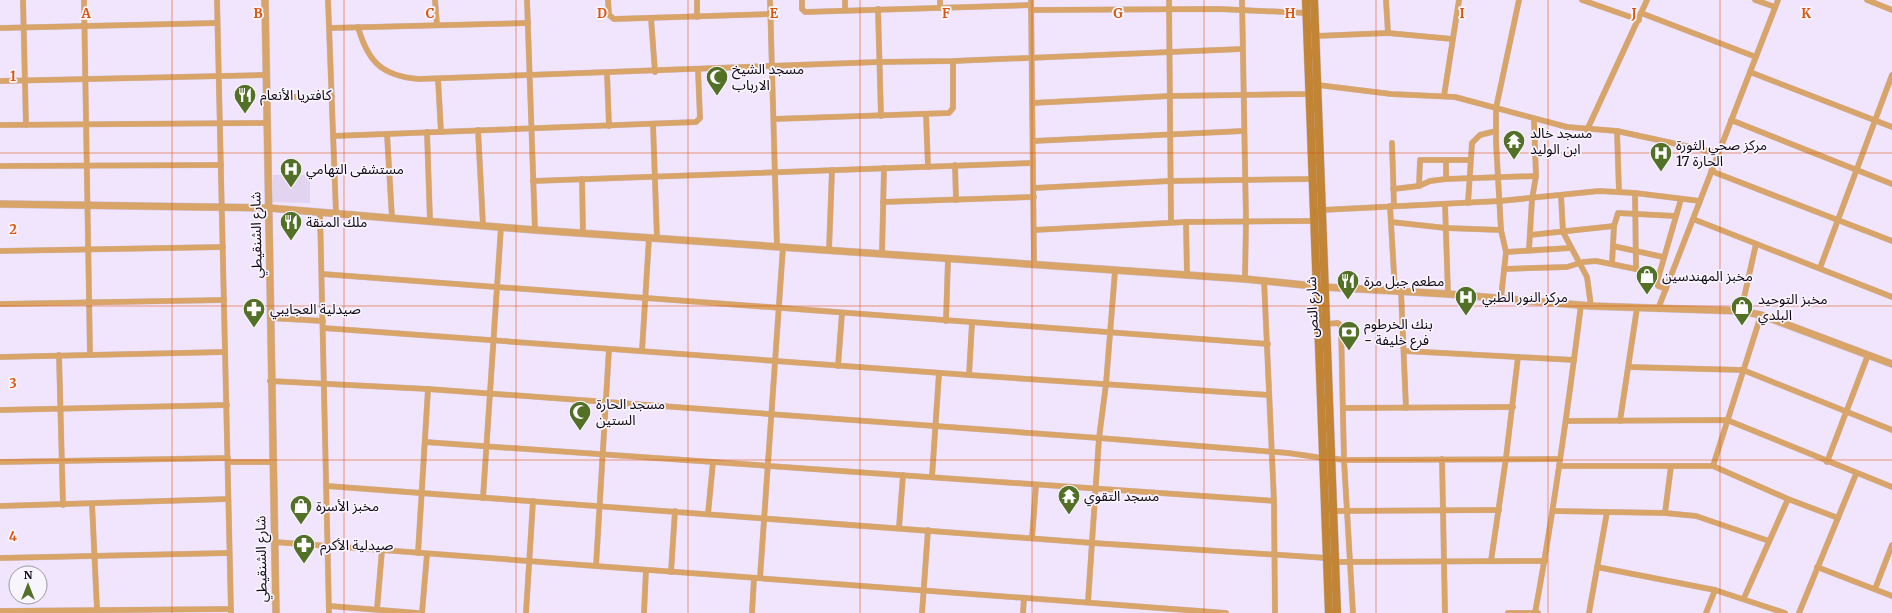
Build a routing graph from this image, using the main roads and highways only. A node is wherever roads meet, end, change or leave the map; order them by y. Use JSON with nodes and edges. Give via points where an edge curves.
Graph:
{"nodes":[{"id":1,"x":1306,"y":0,"type":"edge"},
{"id":2,"x":1314,"y":0,"type":"edge"},
{"id":3,"x":1315,"y":91,"type":"junction"},
{"id":4,"x":1321,"y":287,"type":"junction"},
{"id":5,"x":1326,"y":458,"type":"junction"},
{"id":6,"x":1329,"y":613,"type":"edge"},
{"id":7,"x":1337,"y":613,"type":"edge"}],
"edges":[{"from":1,"to":3,"type":"main road","name":"شارع النص"},
{"from":2,"to":3,"type":"main road","name":"شارع النص"},
{"from":3,"to":4,"type":"main road","name":"شارع النص","via":[[1322,210]]},
{"from":3,"to":4,"type":"main road","name":"شارع النص","via":[[1315,221]]},
{"from":4,"to":5,"type":"main road","name":"شارع النص"},
{"from":4,"to":5,"type":"main road","name":"شارع النص","via":[[1328,361]]},
{"from":5,"to":6,"type":"main road","name":"شارع النص"},
{"from":5,"to":7,"type":"main road","name":"شارع النص","via":[[1333,511]]}]}
